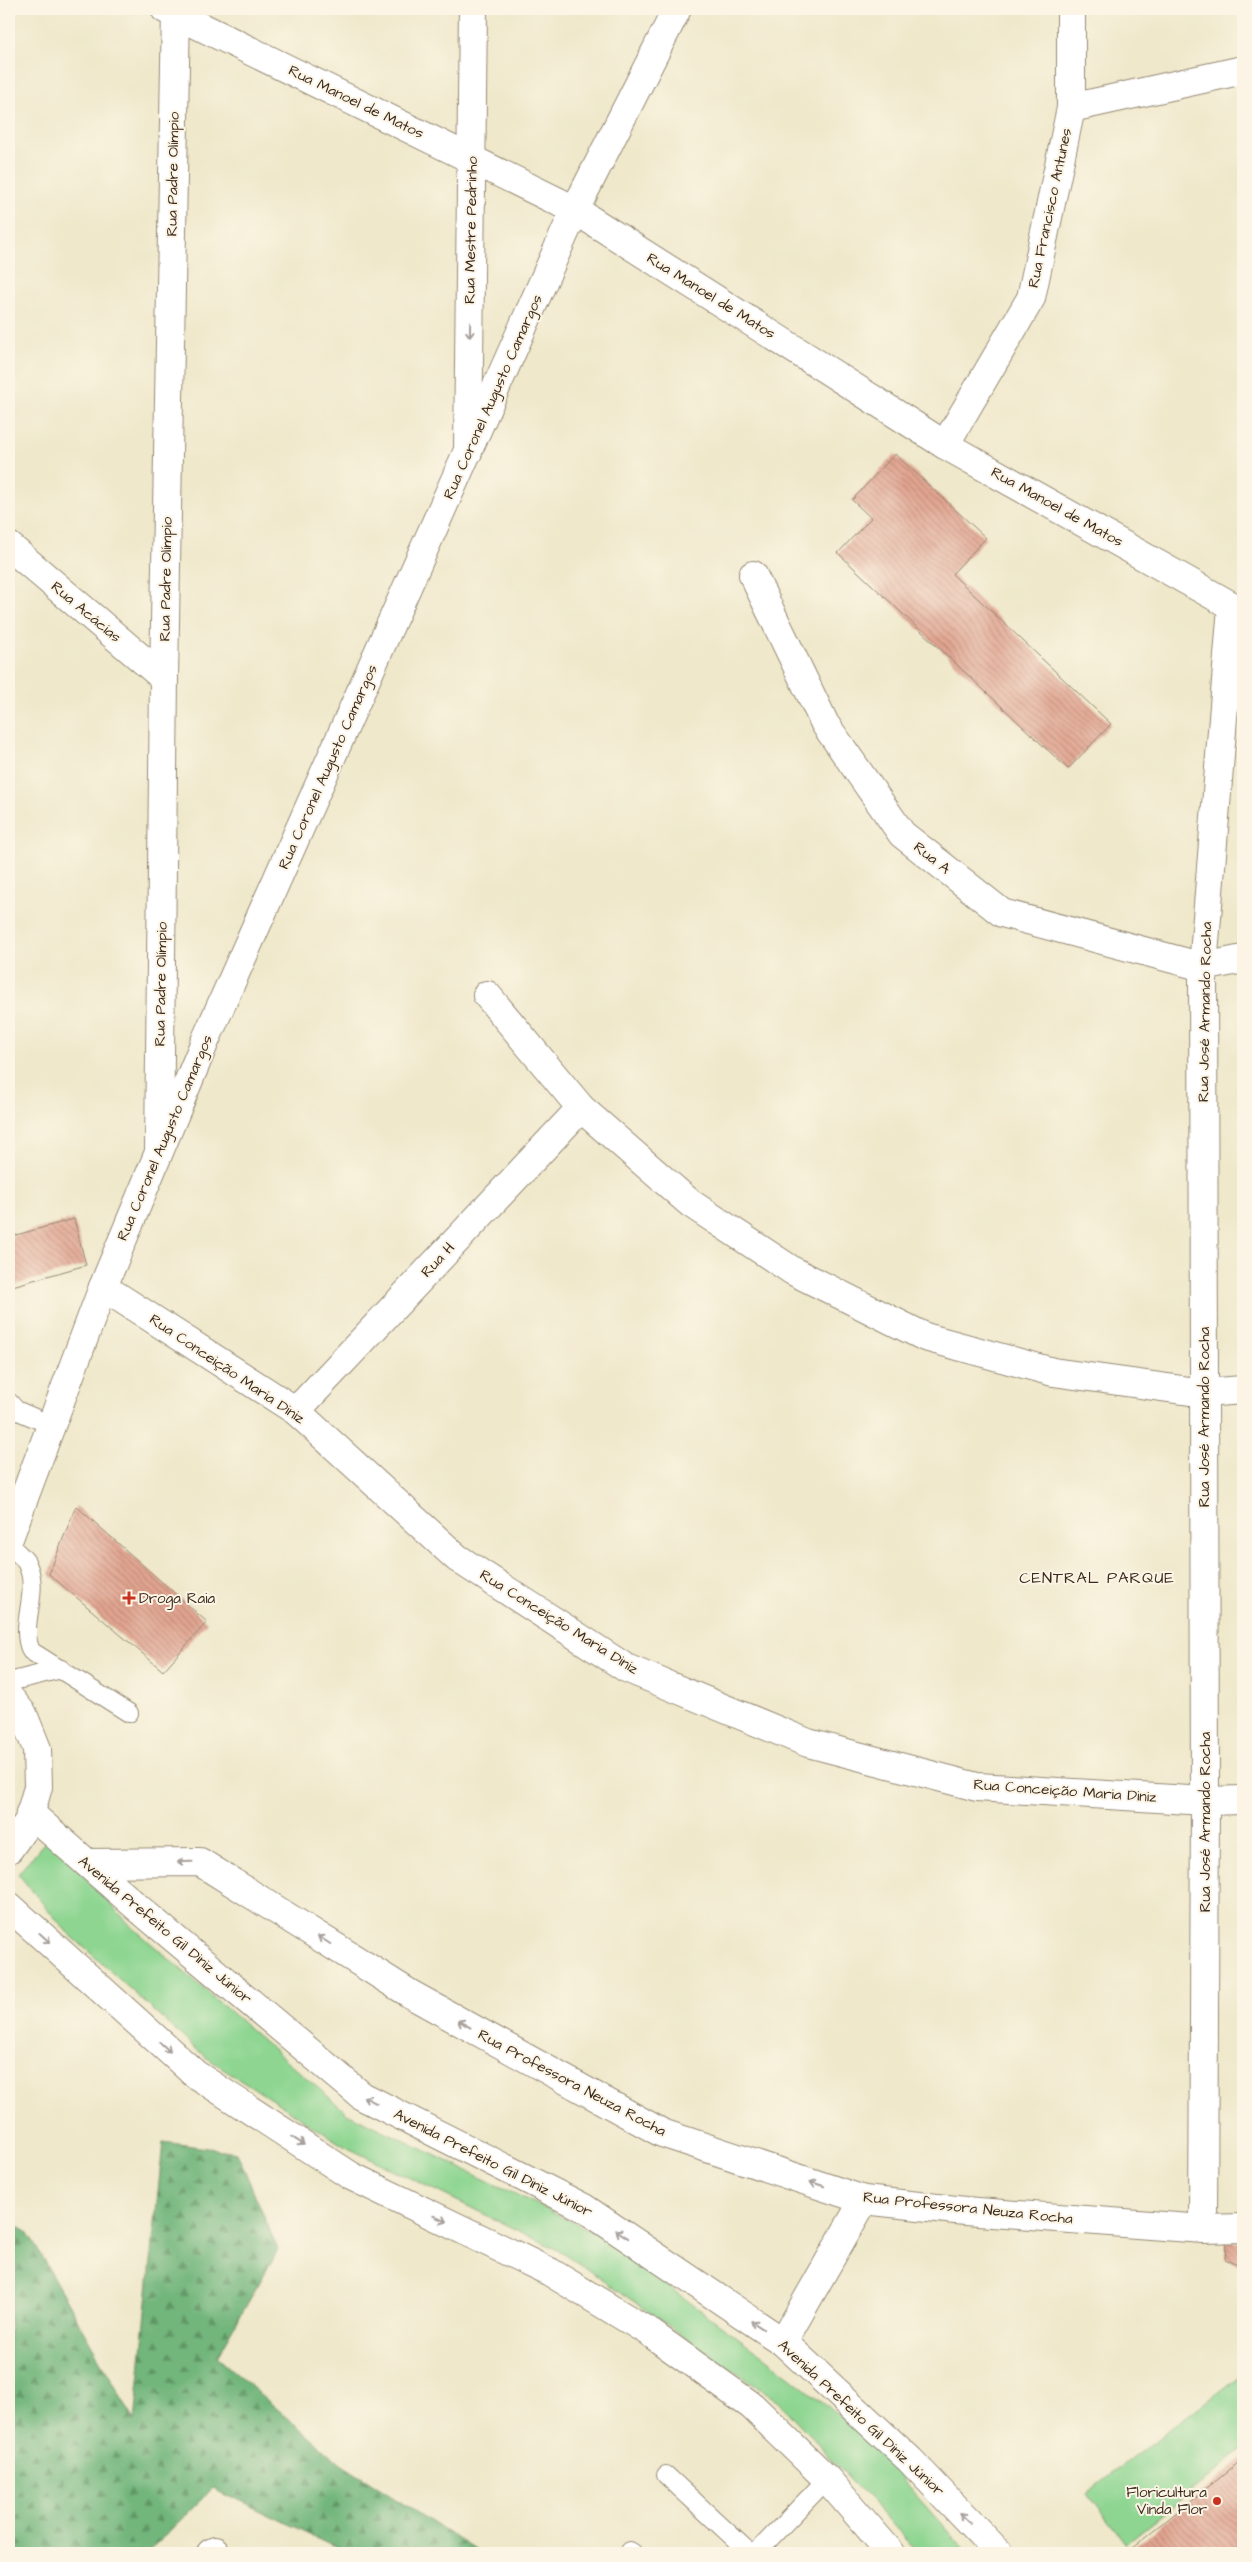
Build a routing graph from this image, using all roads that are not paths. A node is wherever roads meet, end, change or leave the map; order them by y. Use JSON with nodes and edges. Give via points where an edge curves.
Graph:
{"nodes":[{"id":1,"x":472,"y":9,"type":"edge"},
{"id":2,"x":677,"y":9,"type":"edge"},
{"id":3,"x":1071,"y":9,"type":"edge"},
{"id":4,"x":173,"y":11,"type":"edge"},
{"id":5,"x":1243,"y":70,"type":"edge"},
{"id":6,"x":1071,"y":108,"type":"junction"},
{"id":7,"x":472,"y":158,"type":"junction"},
{"id":8,"x":575,"y":210,"type":"junction"},
{"id":9,"x":945,"y":445,"type":"junction"},
{"id":10,"x":468,"y":452,"type":"junction"},
{"id":11,"x":9,"y":546,"type":"edge"},
{"id":12,"x":753,"y":575,"type":"dead end"},
{"id":13,"x":1238,"y":608,"type":"edge"},
{"id":14,"x":164,"y":678,"type":"junction"},
{"id":15,"x":1243,"y":959,"type":"edge"},
{"id":16,"x":1203,"y":967,"type":"junction"},
{"id":17,"x":487,"y":995,"type":"dead end"},
{"id":18,"x":581,"y":1108,"type":"junction"},
{"id":19,"x":159,"y":1150,"type":"junction"},
{"id":20,"x":103,"y":1287,"type":"junction"},
{"id":21,"x":1243,"y":1390,"type":"edge"},
{"id":22,"x":1204,"y":1393,"type":"junction"},
{"id":23,"x":9,"y":1402,"type":"edge"},
{"id":24,"x":296,"y":1412,"type":"junction"},
{"id":25,"x":51,"y":1425,"type":"junction"},
{"id":26,"x":9,"y":1538,"type":"edge"},
{"id":27,"x":9,"y":1545,"type":"edge"},
{"id":28,"x":61,"y":1669,"type":"junction"},
{"id":29,"x":9,"y":1682,"type":"edge"},
{"id":30,"x":9,"y":1697,"type":"edge"},
{"id":31,"x":129,"y":1713,"type":"dead end"},
{"id":32,"x":1243,"y":1800,"type":"edge"},
{"id":33,"x":1205,"y":1801,"type":"junction"},
{"id":34,"x":30,"y":1813,"type":"junction"},
{"id":35,"x":9,"y":1849,"type":"edge"},
{"id":36,"x":87,"y":1863,"type":"junction"},
{"id":37,"x":9,"y":1906,"type":"edge"},
{"id":38,"x":864,"y":2200,"type":"junction"},
{"id":39,"x":1243,"y":2228,"type":"edge"},
{"id":40,"x":1203,"y":2229,"type":"junction"},
{"id":41,"x":783,"y":2342,"type":"junction"},
{"id":42,"x":666,"y":2475,"type":"dead end"},
{"id":43,"x":827,"y":2479,"type":"junction"},
{"id":44,"x":750,"y":2553,"type":"edge"},
{"id":45,"x":756,"y":2553,"type":"edge"},
{"id":46,"x":891,"y":2553,"type":"edge"},
{"id":47,"x":999,"y":2553,"type":"edge"}],
"edges":[{"from":1,"to":7,"type":"street","name":"Rua Mestre Pedrinho"},
{"from":2,"to":8,"type":"street","name":"Rua Coronel Augusto Camargos"},
{"from":3,"to":6,"type":"street","name":"Rua Francisco Antunes"},
{"from":4,"to":7,"type":"street","name":"Rua Manoel de Matos"},
{"from":4,"to":14,"type":"street","name":"Rua Padre Olímpio"},
{"from":5,"to":6,"type":"street"},
{"from":6,"to":9,"type":"street","name":"Rua Francisco Antunes","via":[[1031,298]]},
{"from":7,"to":8,"type":"street","name":"Rua Manoel de Matos"},
{"from":7,"to":10,"type":"street","name":"Rua Mestre Pedrinho","one_way":true},
{"from":8,"to":9,"type":"street","name":"Rua Manoel de Matos"},
{"from":8,"to":10,"type":"street","name":"Rua Coronel Augusto Camargos"},
{"from":9,"to":13,"type":"street","name":"Rua Manoel de Matos"},
{"from":10,"to":19,"type":"street","name":"Rua Coronel Augusto Camargos"},
{"from":11,"to":14,"type":"street","name":"Rua Acácias"},
{"from":12,"to":16,"type":"street","name":"Rua A","via":[[825,724],[902,834],[1002,913]]},
{"from":13,"to":16,"type":"street","name":"Rua José Armando Rocha"},
{"from":14,"to":19,"type":"street","name":"Rua Padre Olímpio"},
{"from":15,"to":16,"type":"street","name":"Rua A"},
{"from":16,"to":22,"type":"street","name":"Rua José Armando Rocha"},
{"from":17,"to":18,"type":"street"},
{"from":18,"to":22,"type":"street","via":[[690,1203],[794,1271],[925,1338],[1053,1372]]},
{"from":18,"to":24,"type":"street","name":"Rua H"},
{"from":19,"to":20,"type":"street","name":"Rua Coronel Augusto Camargos"},
{"from":20,"to":24,"type":"street","name":"Rua Conceição Maria Diniz"},
{"from":20,"to":25,"type":"street","name":"Rua Coronel Augusto Camargos"},
{"from":21,"to":22,"type":"street"},
{"from":22,"to":33,"type":"street","name":"Rua José Armando Rocha"},
{"from":23,"to":25,"type":"lane","via":[[16,1410]]},
{"from":24,"to":33,"type":"street","name":"Rua Conceição Maria Diniz","via":[[457,1558],[626,1668],[808,1743],[977,1787]]},
{"from":25,"to":26,"type":"street","name":"Rua Coronel Augusto Camargos"},
{"from":27,"to":28,"type":"lane","via":[[25,1560],[33,1580],[27,1642],[31,1651]]},
{"from":28,"to":29,"type":"lane"},
{"from":28,"to":31,"type":"lane"},
{"from":30,"to":34,"type":"street","via":[[23,1714],[37,1749],[38,1787]]},
{"from":32,"to":33,"type":"street","name":"Rua Conceição Maria Diniz"},
{"from":33,"to":40,"type":"street","name":"Rua José Armando Rocha"},
{"from":34,"to":35,"type":"street","via":[[28,1822]]},
{"from":34,"to":36,"type":"street","name":"Avenida Prefeito Gil Diniz Júnior"},
{"from":38,"to":36,"type":"street","name":"Rua Professora Neuza Rocha","one_way":true,"via":[[662,2133],[412,1996],[200,1862]]},
{"from":41,"to":36,"type":"street","name":"Avenida Prefeito Gil Diniz Júnior","one_way":true,"via":[[584,2208],[362,2096]]},
{"from":37,"to":43,"type":"street","one_way":true,"via":[[195,2074],[351,2176],[550,2272],[648,2332],[752,2406]]},
{"from":38,"to":40,"type":"street","name":"Rua Professora Neuza Rocha"},
{"from":38,"to":41,"type":"street"},
{"from":39,"to":40,"type":"street","name":"Rua Professora Neuza Rocha"},
{"from":47,"to":41,"type":"street","name":"Avenida Prefeito Gil Diniz Júnior","one_way":true,"via":[[910,2460]]},
{"from":42,"to":44,"type":"lane"},
{"from":43,"to":45,"type":"lane"},
{"from":43,"to":46,"type":"street"}]}
